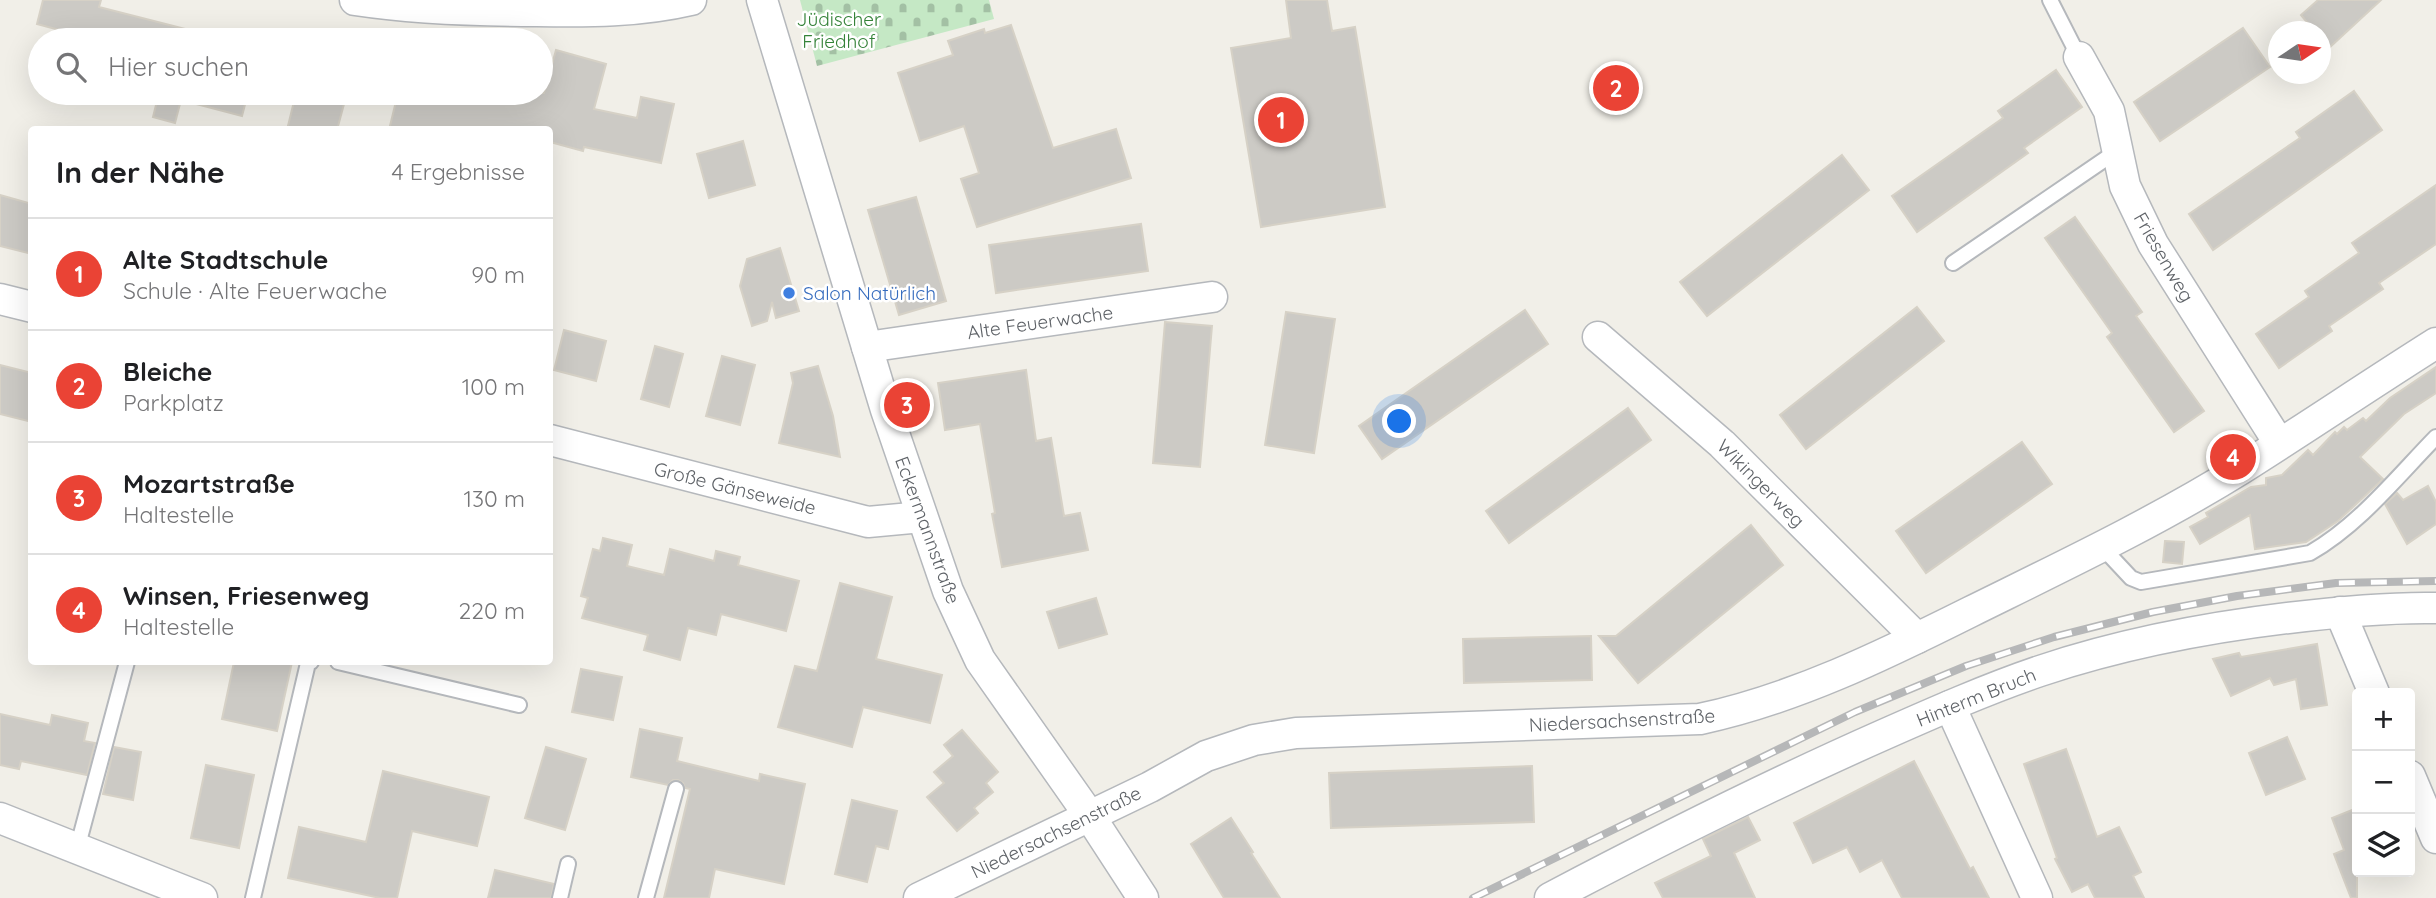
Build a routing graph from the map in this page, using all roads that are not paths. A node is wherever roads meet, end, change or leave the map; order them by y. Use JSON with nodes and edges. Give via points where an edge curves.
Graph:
{"nodes":[{"id":1,"x":355,"y":0,"type":"edge"},
{"id":2,"x":691,"y":0,"type":"edge"},
{"id":3,"x":762,"y":0,"type":"edge"},
{"id":4,"x":2050,"y":0,"type":"edge"},
{"id":5,"x":486,"y":6,"type":"edge"},
{"id":6,"x":2079,"y":57,"type":"joint"},
{"id":7,"x":2117,"y":150,"type":"junction"},
{"id":8,"x":1952,"y":263,"type":"dead end"},
{"id":9,"x":1212,"y":296,"type":"dead end"},
{"id":10,"x":0,"y":299,"type":"edge"},
{"id":11,"x":28,"y":306,"type":"edge"},
{"id":12,"x":1598,"y":337,"type":"dead end"},
{"id":13,"x":2436,"y":343,"type":"edge"},
{"id":14,"x":867,"y":347,"type":"junction"},
{"id":15,"x":2436,"y":437,"type":"edge"},
{"id":16,"x":553,"y":441,"type":"edge"},
{"id":17,"x":2279,"y":443,"type":"junction"},
{"id":18,"x":922,"y":517,"type":"junction"},
{"id":19,"x":2102,"y":547,"type":"junction"},
{"id":20,"x":2436,"y":608,"type":"edge"},
{"id":21,"x":2340,"y":612,"type":"junction"},
{"id":22,"x":1917,"y":638,"type":"junction"},
{"id":23,"x":126,"y":665,"type":"edge"},
{"id":24,"x":308,"y":665,"type":"edge"},
{"id":25,"x":351,"y":665,"type":"edge"},
{"id":26,"x":2373,"y":688,"type":"edge"},
{"id":27,"x":519,"y":705,"type":"dead end"},
{"id":28,"x":1950,"y":706,"type":"junction"},
{"id":29,"x":2415,"y":788,"type":"edge"},
{"id":30,"x":676,"y":789,"type":"dead end"},
{"id":31,"x":1089,"y":815,"type":"junction"},
{"id":32,"x":0,"y":818,"type":"edge"},
{"id":33,"x":2436,"y":838,"type":"edge"},
{"id":34,"x":77,"y":849,"type":"junction"},
{"id":35,"x":568,"y":864,"type":"dead end"},
{"id":36,"x":202,"y":898,"type":"edge"},
{"id":37,"x":253,"y":898,"type":"edge"},
{"id":38,"x":561,"y":898,"type":"edge"},
{"id":39,"x":646,"y":898,"type":"edge"},
{"id":40,"x":919,"y":898,"type":"edge"},
{"id":41,"x":1143,"y":898,"type":"edge"},
{"id":42,"x":1550,"y":898,"type":"edge"},
{"id":43,"x":2037,"y":898,"type":"edge"}],
"edges":[{"from":1,"to":5,"type":"street","via":[[398,6]]},
{"from":2,"to":5,"type":"street","via":[[607,12]]},
{"from":3,"to":14,"type":"street","name":"Eckermannstraße"},
{"from":4,"to":6,"type":"lane"},
{"from":6,"to":7,"type":"street","name":"Friesenweg","via":[[2109,111]]},
{"from":7,"to":8,"type":"lane"},
{"from":7,"to":17,"type":"street","name":"Friesenweg","via":[[2125,186],[2153,244]]},
{"from":9,"to":14,"type":"street","name":"Alte Feuerwache"},
{"from":10,"to":11,"type":"street"},
{"from":12,"to":22,"type":"street","name":"Wikingerweg","via":[[1722,444]]},
{"from":13,"to":17,"type":"street","name":"Niedersachsenstraße"},
{"from":14,"to":18,"type":"street","name":"Eckermannstraße"},
{"from":15,"to":19,"type":"lane","via":[[2350,524],[2310,553],[2141,582],[2131,578]]},
{"from":16,"to":18,"type":"street","name":"Große Gänseweide","via":[[868,522]]},
{"from":17,"to":19,"type":"street","name":"Niedersachsenstraße"},
{"from":18,"to":31,"type":"street","name":"Eckermannstraße","via":[[948,591],[980,660]]},
{"from":19,"to":22,"type":"street","name":"Niedersachsenstraße"},
{"from":20,"to":21,"type":"street","name":"Hinterm Bruch"},
{"from":21,"to":26,"type":"street"},
{"from":21,"to":28,"type":"street","name":"Hinterm Bruch","via":[[2141,642],[2040,671]]},
{"from":22,"to":31,"type":"street","name":"Niedersachsenstraße","via":[[1782,697],[1700,719],[1296,733],[1254,740],[1206,756]]},
{"from":23,"to":34,"type":"lane"},
{"from":24,"to":37,"type":"lane"},
{"from":25,"to":27,"type":"lane"},
{"from":28,"to":42,"type":"street","name":"Hinterm Bruch","via":[[1699,820]]},
{"from":28,"to":43,"type":"street"},
{"from":29,"to":33,"type":"street"},
{"from":30,"to":39,"type":"lane"},
{"from":31,"to":40,"type":"street","name":"Niedersachsenstraße"},
{"from":31,"to":41,"type":"street","name":"Eckermannstraße"},
{"from":32,"to":34,"type":"street"},
{"from":34,"to":36,"type":"street"},
{"from":35,"to":38,"type":"lane"}]}
